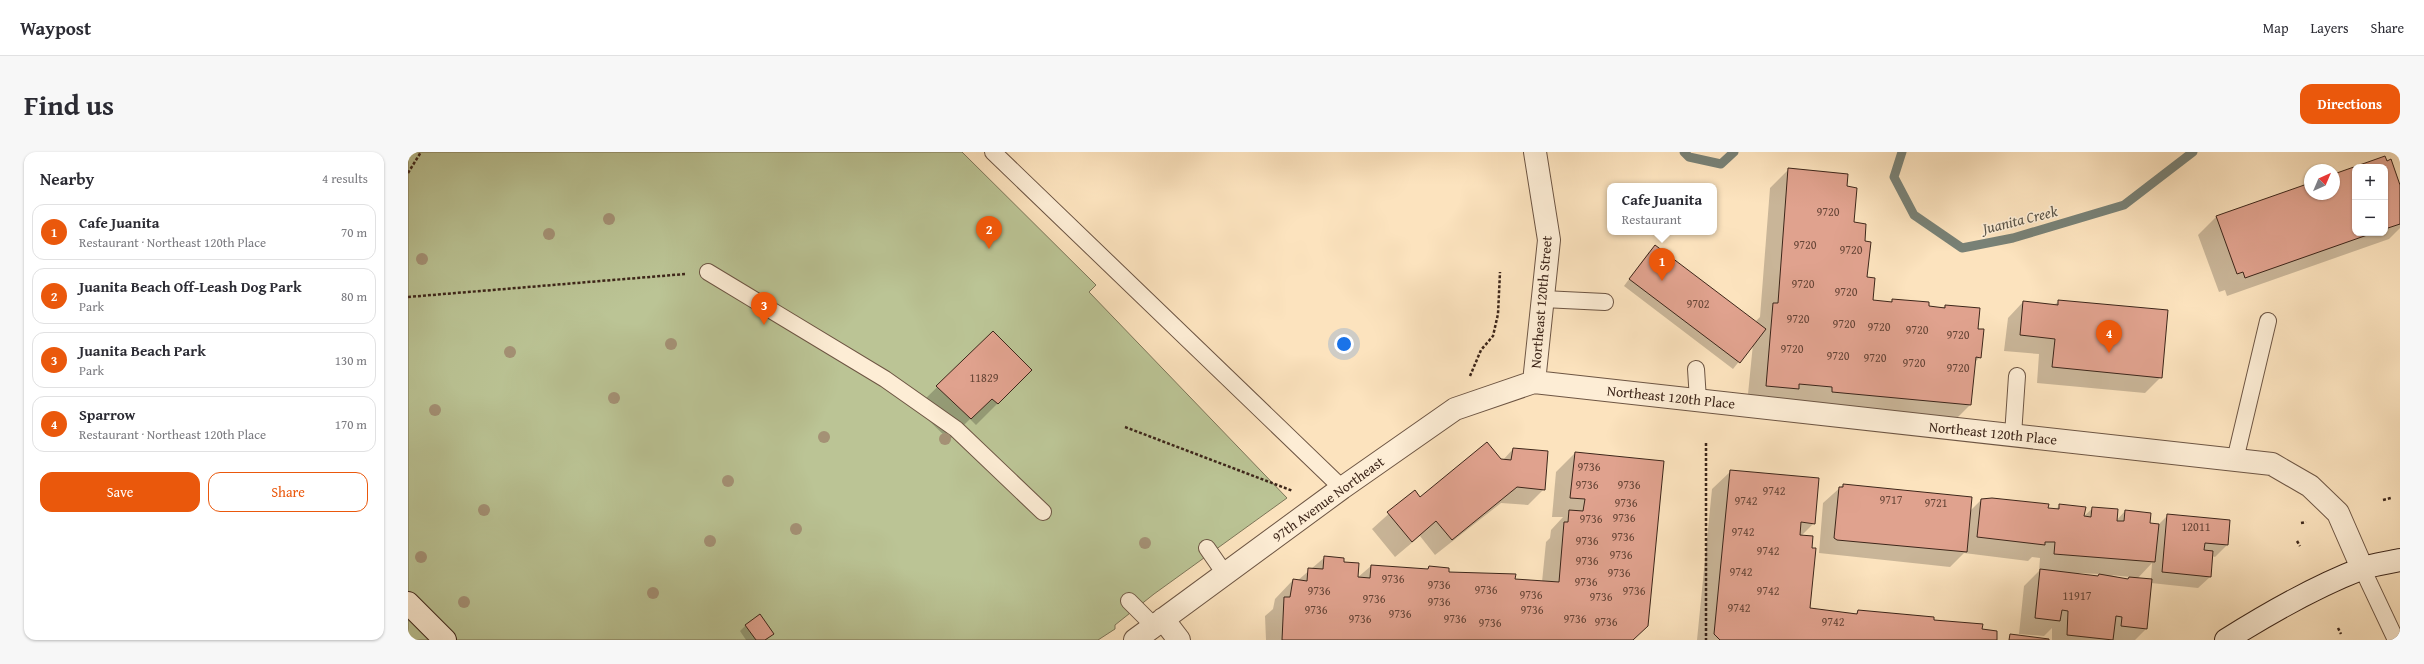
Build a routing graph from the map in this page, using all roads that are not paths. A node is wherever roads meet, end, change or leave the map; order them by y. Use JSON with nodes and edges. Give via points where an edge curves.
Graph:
{"nodes":[{"id":1,"x":993,"y":152,"type":"edge"},
{"id":2,"x":1535,"y":152,"type":"edge"},
{"id":3,"x":708,"y":272,"type":"road end"},
{"id":4,"x":1543,"y":299,"type":"junction"},
{"id":5,"x":1605,"y":302,"type":"dead end"},
{"id":6,"x":2268,"y":320,"type":"dead end"},
{"id":7,"x":1696,"y":369,"type":"dead end"},
{"id":8,"x":2017,"y":376,"type":"dead end"},
{"id":9,"x":1534,"y":382,"type":"junction"},
{"id":10,"x":1698,"y":400,"type":"junction"},
{"id":11,"x":2013,"y":436,"type":"junction"},
{"id":12,"x":2235,"y":460,"type":"junction"},
{"id":13,"x":1342,"y":488,"type":"junction"},
{"id":14,"x":1043,"y":512,"type":"dead end"},
{"id":15,"x":1207,"y":548,"type":"dead end"},
{"id":16,"x":2400,"y":560,"type":"edge"},
{"id":17,"x":2362,"y":568,"type":"junction"},
{"id":18,"x":1225,"y":574,"type":"junction"},
{"id":19,"x":1129,"y":601,"type":"dead end"},
{"id":20,"x":408,"y":604,"type":"edge"},
{"id":21,"x":1159,"y":623,"type":"junction"},
{"id":22,"x":445,"y":640,"type":"edge"},
{"id":23,"x":1135,"y":640,"type":"edge"},
{"id":24,"x":1179,"y":640,"type":"edge"},
{"id":25,"x":2226,"y":640,"type":"edge"},
{"id":26,"x":2396,"y":640,"type":"edge"}],
"edges":[{"from":1,"to":13,"type":"lane"},
{"from":2,"to":4,"type":"street","name":"Northeast 120th Street","via":[[1549,240]]},
{"from":3,"to":14,"type":"lane","via":[[885,379],[956,428]]},
{"from":4,"to":5,"type":"lane"},
{"from":4,"to":9,"type":"street","name":"Northeast 120th Street"},
{"from":6,"to":12,"type":"lane"},
{"from":7,"to":10,"type":"lane"},
{"from":8,"to":11,"type":"lane"},
{"from":9,"to":10,"type":"street","name":"Northeast 120th Place"},
{"from":9,"to":13,"type":"street","name":"97th Avenue Northeast","via":[[1455,409]]},
{"from":10,"to":11,"type":"street","name":"Northeast 120th Place"},
{"from":11,"to":12,"type":"street","name":"Northeast 120th Place"},
{"from":12,"to":17,"type":"street","name":"Northeast 120th Place","via":[[2272,464],[2310,486],[2338,513]]},
{"from":13,"to":18,"type":"street","name":"97th Avenue Northeast"},
{"from":15,"to":18,"type":"lane"},
{"from":16,"to":17,"type":"street"},
{"from":17,"to":25,"type":"street","via":[[2277,609]]},
{"from":17,"to":26,"type":"lane"},
{"from":18,"to":21,"type":"street","name":"97th Avenue Northeast"},
{"from":19,"to":21,"type":"lane"},
{"from":20,"to":22,"type":"street"},
{"from":21,"to":23,"type":"street","name":"97th Avenue Northeast"},
{"from":21,"to":24,"type":"street"}]}
